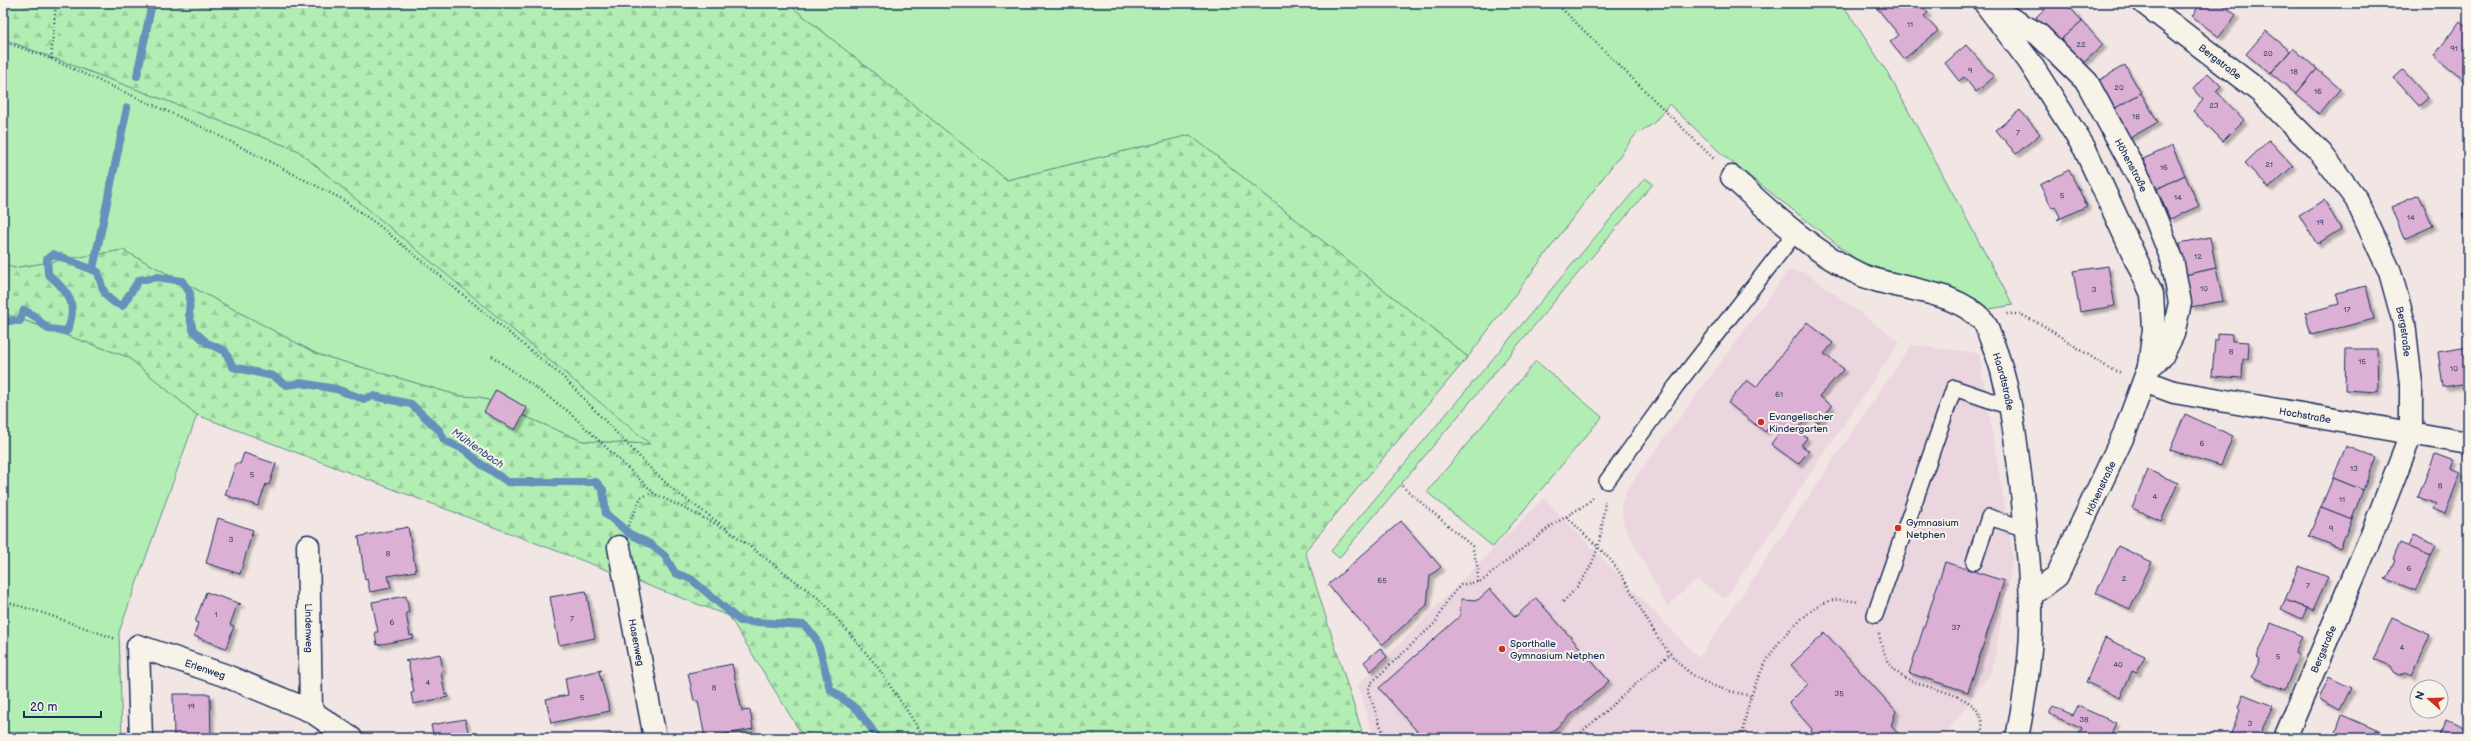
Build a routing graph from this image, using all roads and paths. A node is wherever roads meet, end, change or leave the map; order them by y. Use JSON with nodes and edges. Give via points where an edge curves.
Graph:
{"nodes":[{"id":1,"x":56,"y":3,"type":"edge"},
{"id":2,"x":1556,"y":3,"type":"edge"},
{"id":3,"x":2144,"y":3,"type":"edge"},
{"id":4,"x":1986,"y":4,"type":"edge"},
{"id":5,"x":3,"y":41,"type":"edge"},
{"id":6,"x":51,"y":59,"type":"junction"},
{"id":7,"x":1732,"y":176,"type":"joint"},
{"id":8,"x":1796,"y":232,"type":"junction"},
{"id":9,"x":1984,"y":323,"type":"junction"},
{"id":10,"x":492,"y":356,"type":"dead end"},
{"id":11,"x":2147,"y":374,"type":"junction"},
{"id":12,"x":2010,"y":407,"type":"junction"},
{"id":13,"x":2411,"y":434,"type":"junction"},
{"id":14,"x":2468,"y":443,"type":"edge"},
{"id":15,"x":1607,"y":481,"type":"junction"},
{"id":16,"x":1402,"y":486,"type":"dead end"},
{"id":17,"x":653,"y":493,"type":"junction"},
{"id":18,"x":1567,"y":517,"type":"junction"},
{"id":19,"x":2026,"y":529,"type":"junction"},
{"id":20,"x":729,"y":530,"type":"junction"},
{"id":21,"x":308,"y":546,"type":"dead end"},
{"id":22,"x":619,"y":547,"type":"joint"},
{"id":23,"x":1599,"y":550,"type":"junction"},
{"id":24,"x":1974,"y":562,"type":"dead end"},
{"id":25,"x":1477,"y":582,"type":"junction"},
{"id":26,"x":2031,"y":595,"type":"junction"},
{"id":27,"x":3,"y":601,"type":"edge"},
{"id":28,"x":1563,"y":602,"type":"dead end"},
{"id":29,"x":1877,"y":609,"type":"junction"},
{"id":30,"x":138,"y":646,"type":"junction"},
{"id":31,"x":1671,"y":653,"type":"junction"},
{"id":32,"x":1751,"y":696,"type":"junction"},
{"id":33,"x":311,"y":711,"type":"junction"},
{"id":34,"x":141,"y":738,"type":"edge"},
{"id":35,"x":351,"y":738,"type":"edge"},
{"id":36,"x":655,"y":738,"type":"edge"},
{"id":37,"x":925,"y":738,"type":"edge"},
{"id":38,"x":1385,"y":738,"type":"edge"},
{"id":39,"x":1575,"y":738,"type":"edge"},
{"id":40,"x":1742,"y":738,"type":"edge"},
{"id":41,"x":1980,"y":738,"type":"edge"},
{"id":42,"x":2017,"y":738,"type":"edge"},
{"id":43,"x":2285,"y":738,"type":"edge"}],
"edges":[{"from":1,"to":6,"type":"path"},
{"from":2,"to":7,"type":"path"},
{"from":3,"to":13,"type":"street","name":"Bergstraße","via":[[2259,91],[2321,153],[2356,199],[2390,272],[2404,322],[2411,384]]},
{"from":4,"to":11,"type":"street","name":"Höhenstraße","via":[[2029,61],[2084,149],[2133,248],[2152,294],[2154,329]]},
{"from":4,"to":11,"type":"street","name":"Höhenstraße","via":[[2038,34],[2087,82],[2141,182],[2172,259],[2180,303],[2173,334],[2162,356]]},
{"from":5,"to":6,"type":"path"},
{"from":6,"to":20,"type":"path","via":[[251,150],[340,198],[377,224],[564,378],[654,472],[675,491]]},
{"from":7,"to":8,"type":"street"},
{"from":8,"to":9,"type":"street","via":[[1843,265],[1864,276],[1897,286],[1931,292],[1951,300]]},
{"from":8,"to":15,"type":"lane","via":[[1676,386]]},
{"from":9,"to":11,"type":"path","via":[[2004,314],[2020,314],[2044,326],[2110,369]]},
{"from":9,"to":12,"type":"street","name":"Haardtstraße","via":[[1997,352]]},
{"from":10,"to":17,"type":"path","via":[[569,412]]},
{"from":11,"to":13,"type":"street","name":"Hochstraße","via":[[2174,392]]},
{"from":11,"to":26,"type":"street","name":"Höhenstraße","via":[[2125,432],[2058,576]]},
{"from":12,"to":19,"type":"street","name":"Haardtstraße"},
{"from":12,"to":29,"type":"lane","via":[[1954,388]]},
{"from":13,"to":14,"type":"street","name":"Hochstraße"},
{"from":13,"to":43,"type":"street","name":"Bergstraße","via":[[2371,536]]},
{"from":15,"to":18,"type":"path","via":[[1588,503]]},
{"from":15,"to":23,"type":"path"},
{"from":16,"to":25,"type":"path","via":[[1472,546],[1478,569]]},
{"from":17,"to":20,"type":"path"},
{"from":17,"to":22,"type":"path","via":[[641,497]]},
{"from":18,"to":23,"type":"path"},
{"from":18,"to":25,"type":"path","via":[[1551,526],[1482,581]]},
{"from":19,"to":24,"type":"lane","via":[[1989,517]]},
{"from":19,"to":26,"type":"street","name":"Haardtstraße"},
{"from":20,"to":37,"type":"path","via":[[822,601],[877,666]]},
{"from":21,"to":33,"type":"street","name":"Lindenweg"},
{"from":22,"to":36,"type":"street","name":"Hasenweg"},
{"from":23,"to":28,"type":"path","via":[[1581,584]]},
{"from":23,"to":31,"type":"path","via":[[1615,566],[1662,645]]},
{"from":25,"to":38,"type":"path","via":[[1461,585],[1452,593],[1436,622],[1371,683],[1368,691]]},
{"from":26,"to":42,"type":"street","name":"Haardtstraße","via":[[2027,681]]},
{"from":27,"to":30,"type":"path"},
{"from":29,"to":32,"type":"path","via":[[1833,600],[1813,610],[1792,626],[1770,653]]},
{"from":29,"to":41,"type":"path","via":[[1882,646],[1889,662],[1901,676],[1967,700],[1977,708],[1984,727]]},
{"from":30,"to":33,"type":"street","name":"Erlenweg","via":[[224,675]]},
{"from":30,"to":34,"type":"street"},
{"from":31,"to":32,"type":"path","via":[[1699,679]]},
{"from":31,"to":39,"type":"path"},
{"from":32,"to":40,"type":"path"},
{"from":33,"to":35,"type":"street","name":"Erlenweg"}]}
